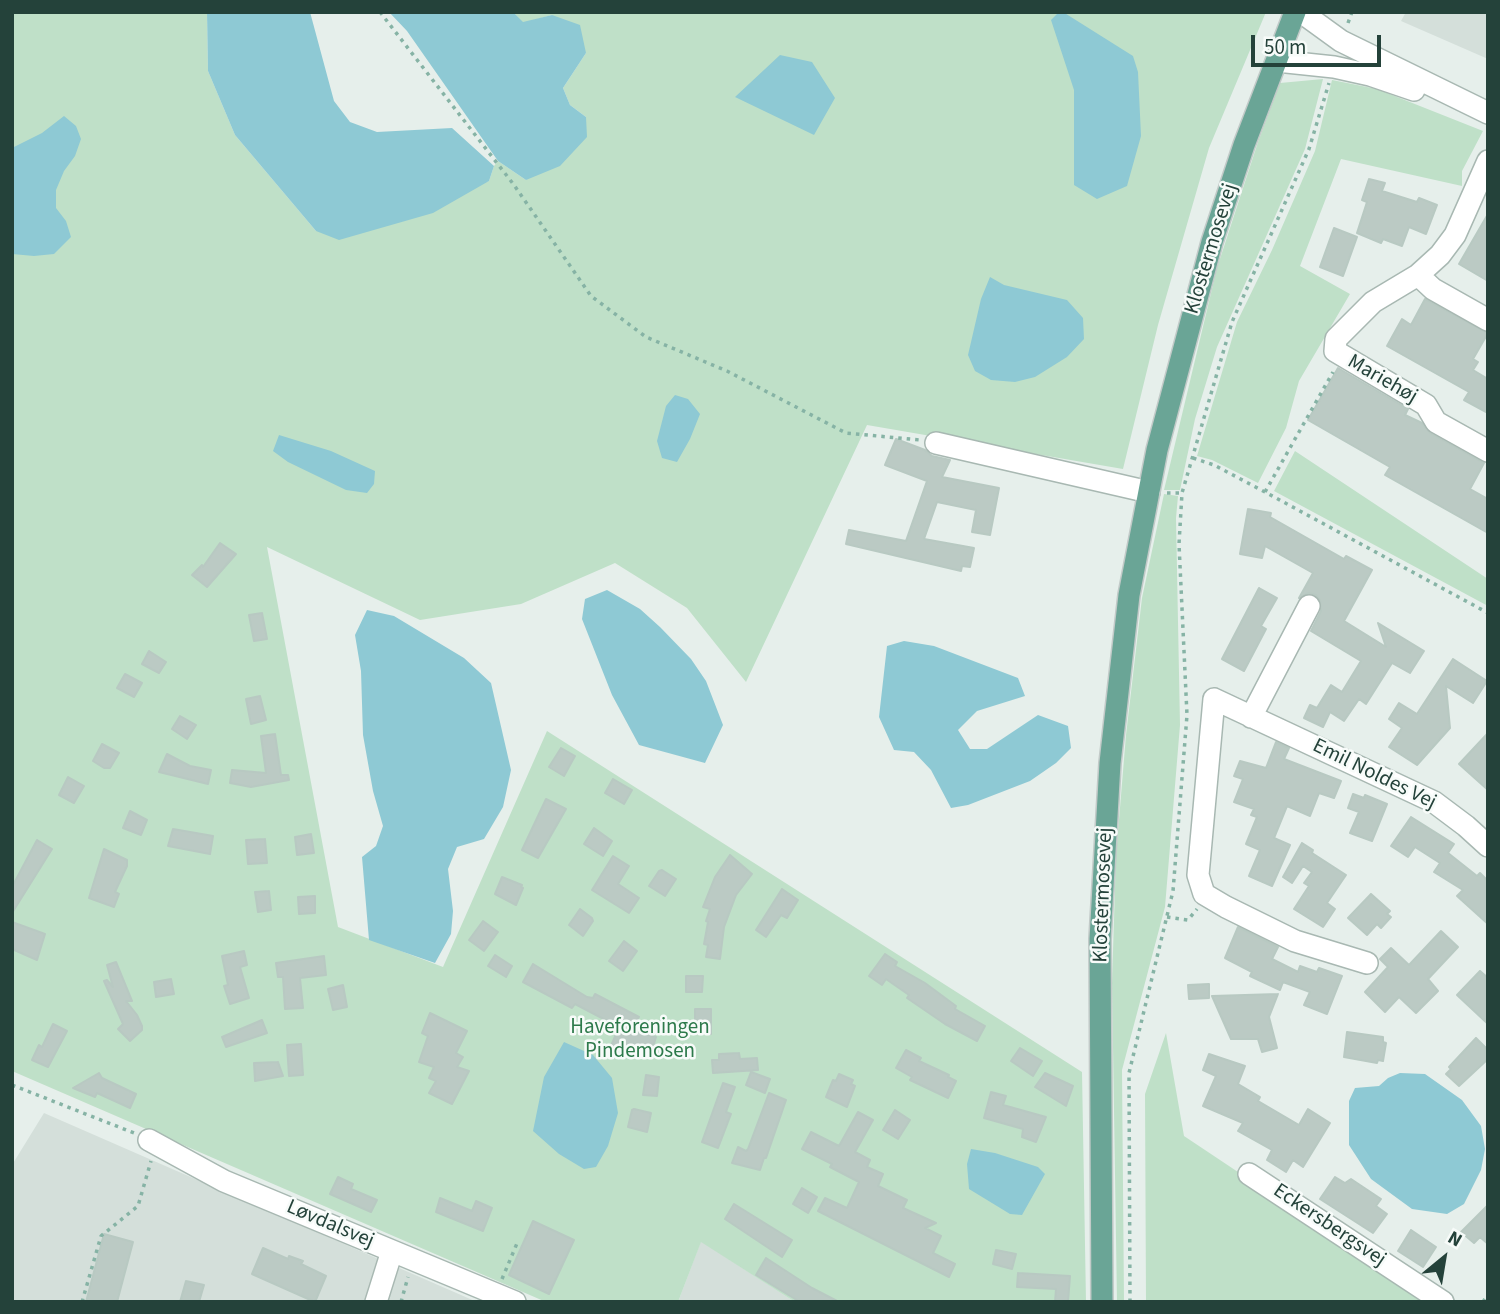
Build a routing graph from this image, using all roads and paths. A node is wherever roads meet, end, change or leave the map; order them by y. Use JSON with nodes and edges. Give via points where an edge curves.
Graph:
{"nodes":[{"id":1,"x":380,"y":12,"type":"edge"},
{"id":2,"x":1295,"y":12,"type":"edge"},
{"id":3,"x":1301,"y":12,"type":"edge"},
{"id":4,"x":1352,"y":12,"type":"edge"},
{"id":5,"x":1341,"y":41,"type":"junction"},
{"id":6,"x":1277,"y":61,"type":"junction"},
{"id":7,"x":1334,"y":67,"type":"junction"},
{"id":8,"x":1454,"y":97,"type":"junction"},
{"id":9,"x":1488,"y":113,"type":"edge"},
{"id":10,"x":1488,"y":161,"type":"edge"},
{"id":11,"x":1480,"y":201,"type":"edge"},
{"id":12,"x":1418,"y":275,"type":"junction"},
{"id":13,"x":1488,"y":320,"type":"edge"},
{"id":14,"x":1342,"y":357,"type":"junction"},
{"id":15,"x":936,"y":443,"type":"joint"},
{"id":16,"x":1488,"y":451,"type":"edge"},
{"id":17,"x":1193,"y":458,"type":"junction"},
{"id":18,"x":1149,"y":492,"type":"junction"},
{"id":19,"x":1265,"y":492,"type":"junction"},
{"id":20,"x":1309,"y":606,"type":"dead end"},
{"id":21,"x":1488,"y":612,"type":"edge"},
{"id":22,"x":1251,"y":717,"type":"junction"},
{"id":23,"x":1488,"y":846,"type":"edge"},
{"id":24,"x":1204,"y":894,"type":"junction"},
{"id":25,"x":1167,"y":917,"type":"junction"},
{"id":26,"x":1367,"y":963,"type":"dead end"},
{"id":27,"x":12,"y":1085,"type":"edge"},
{"id":28,"x":149,"y":1140,"type":"junction"},
{"id":29,"x":1249,"y":1174,"type":"dead end"},
{"id":30,"x":519,"y":1241,"type":"dead end"},
{"id":31,"x":392,"y":1251,"type":"junction"},
{"id":32,"x":414,"y":1260,"type":"junction"},
{"id":33,"x":1488,"y":1294,"type":"edge"},
{"id":34,"x":505,"y":1298,"type":"edge"},
{"id":35,"x":82,"y":1302,"type":"edge"},
{"id":36,"x":376,"y":1302,"type":"edge"},
{"id":37,"x":401,"y":1302,"type":"edge"},
{"id":38,"x":1102,"y":1302,"type":"edge"},
{"id":39,"x":1129,"y":1302,"type":"edge"},
{"id":40,"x":1443,"y":1302,"type":"edge"},
{"id":41,"x":1483,"y":1302,"type":"edge"}],
"edges":[{"from":1,"to":15,"type":"path","via":[[514,185],[591,296],[646,337],[727,371],[846,433]]},
{"from":2,"to":6,"type":"main road","name":"Klostermosevej"},
{"from":3,"to":5,"type":"street"},
{"from":4,"to":5,"type":"path"},
{"from":5,"to":8,"type":"street"},
{"from":6,"to":7,"type":"street"},
{"from":6,"to":18,"type":"main road","name":"Klostermosevej","via":[[1212,242]]},
{"from":7,"to":8,"type":"street"},
{"from":7,"to":17,"type":"path","via":[[1309,149],[1232,322]]},
{"from":8,"to":9,"type":"street"},
{"from":10,"to":11,"type":"street","name":"Mariehøj"},
{"from":11,"to":12,"type":"street","name":"Mariehøj","via":[[1440,255]]},
{"from":12,"to":13,"type":"street","via":[[1433,289]]},
{"from":12,"to":14,"type":"street","name":"Mariehøj","via":[[1354,319],[1336,340],[1335,351]]},
{"from":14,"to":16,"type":"street","name":"Mariehøj","via":[[1426,405],[1436,422]]},
{"from":14,"to":19,"type":"path"},
{"from":15,"to":18,"type":"street"},
{"from":17,"to":19,"type":"path"},
{"from":17,"to":25,"type":"path","via":[[1182,494],[1179,544],[1187,715]]},
{"from":18,"to":38,"type":"main road","name":"Klostermosevej","via":[[1129,595],[1110,762],[1100,939]]},
{"from":19,"to":21,"type":"path"},
{"from":20,"to":22,"type":"street"},
{"from":22,"to":23,"type":"street","name":"Emil Noldes Vej","via":[[1434,802]]},
{"from":22,"to":24,"type":"street","name":"Emil Noldes Vej","via":[[1214,699],[1198,875]]},
{"from":24,"to":25,"type":"path","via":[[1188,920]]},
{"from":24,"to":26,"type":"street","via":[[1295,941]]},
{"from":25,"to":39,"type":"path","via":[[1129,1073]]},
{"from":27,"to":28,"type":"path"},
{"from":28,"to":31,"type":"street","name":"Løvdalsvej","via":[[224,1181]]},
{"from":28,"to":35,"type":"path","via":[[155,1148],[138,1206],[101,1236]]},
{"from":29,"to":40,"type":"street","name":"Eckersbergsvej"},
{"from":30,"to":34,"type":"path"},
{"from":31,"to":32,"type":"street","name":"Løvdalsvej"},
{"from":31,"to":36,"type":"street"},
{"from":32,"to":34,"type":"street","name":"Løvdalsvej"},
{"from":32,"to":37,"type":"path"},
{"from":33,"to":41,"type":"path"}]}
